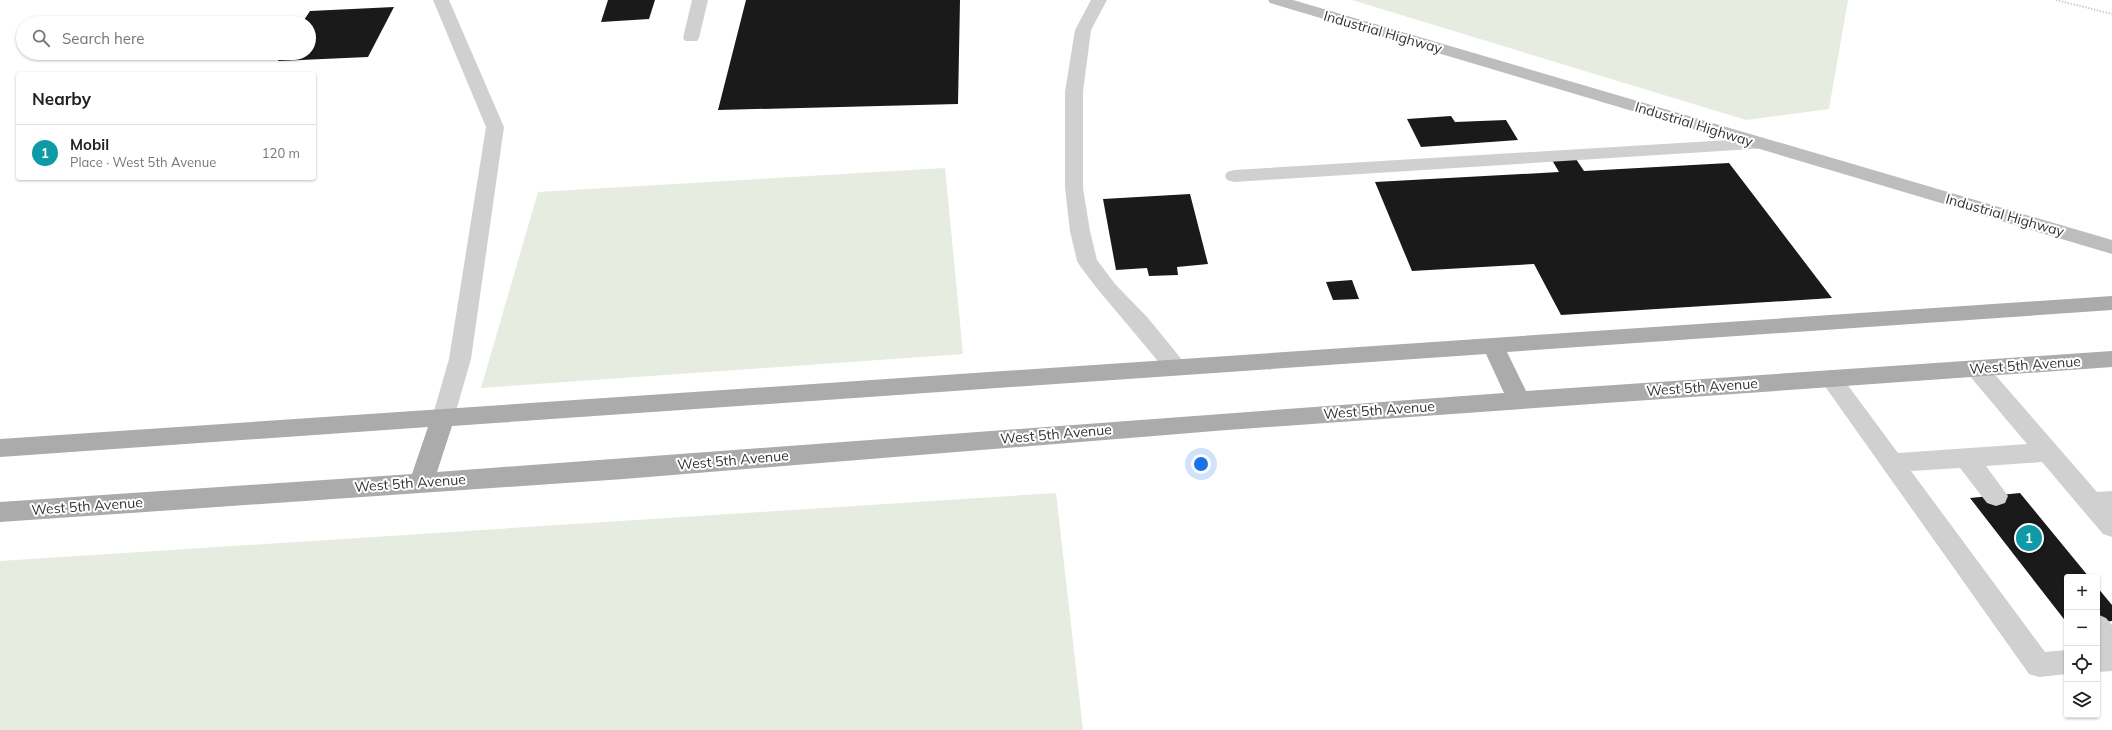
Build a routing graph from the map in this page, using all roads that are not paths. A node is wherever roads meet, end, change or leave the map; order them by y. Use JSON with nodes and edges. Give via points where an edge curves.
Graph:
{"nodes":[{"id":1,"x":441,"y":0,"type":"edge"},
{"id":2,"x":700,"y":0,"type":"edge"},
{"id":3,"x":1099,"y":0,"type":"edge"},
{"id":4,"x":1276,"y":0,"type":"edge"},
{"id":5,"x":691,"y":38,"type":"dead end"},
{"id":6,"x":1762,"y":144,"type":"junction"},
{"id":7,"x":1234,"y":176,"type":"dead end"},
{"id":8,"x":2112,"y":247,"type":"edge"},
{"id":9,"x":2112,"y":303,"type":"edge"},
{"id":10,"x":1493,"y":346,"type":"junction"},
{"id":11,"x":2112,"y":359,"type":"edge"},
{"id":12,"x":1174,"y":367,"type":"junction"},
{"id":13,"x":1976,"y":368,"type":"junction"},
{"id":14,"x":1830,"y":378,"type":"junction"},
{"id":15,"x":1519,"y":400,"type":"junction"},
{"id":16,"x":443,"y":418,"type":"junction"},
{"id":17,"x":0,"y":448,"type":"edge"},
{"id":18,"x":2048,"y":452,"type":"junction"},
{"id":19,"x":1966,"y":458,"type":"junction"},
{"id":20,"x":1892,"y":463,"type":"junction"},
{"id":21,"x":421,"y":483,"type":"junction"},
{"id":22,"x":1996,"y":496,"type":"dead end"},
{"id":23,"x":2102,"y":502,"type":"edge"},
{"id":24,"x":0,"y":512,"type":"edge"},
{"id":25,"x":2112,"y":527,"type":"edge"},
{"id":26,"x":2100,"y":630,"type":"edge"},
{"id":27,"x":2112,"y":645,"type":"edge"},
{"id":28,"x":2112,"y":659,"type":"edge"},
{"id":29,"x":2100,"y":660,"type":"edge"},
{"id":30,"x":2064,"y":662,"type":"edge"}],
"edges":[{"from":1,"to":16,"type":"lane","via":[[495,126],[460,359]]},
{"from":2,"to":5,"type":"lane"},
{"from":3,"to":12,"type":"lane","via":[[1083,30],[1074,92],[1074,188],[1080,231],[1087,261]]},
{"from":4,"to":6,"type":"street","name":"Industrial Highway"},
{"from":6,"to":7,"type":"lane"},
{"from":6,"to":8,"type":"street","name":"Industrial Highway"},
{"from":9,"to":10,"type":"main road"},
{"from":10,"to":12,"type":"main road"},
{"from":10,"to":15,"type":"main road"},
{"from":11,"to":13,"type":"main road","name":"West 5th Avenue"},
{"from":12,"to":16,"type":"main road"},
{"from":13,"to":14,"type":"main road","name":"West 5th Avenue"},
{"from":13,"to":18,"type":"lane"},
{"from":14,"to":15,"type":"main road","name":"West 5th Avenue"},
{"from":14,"to":20,"type":"lane"},
{"from":15,"to":21,"type":"main road","name":"West 5th Avenue"},
{"from":16,"to":17,"type":"main road"},
{"from":16,"to":21,"type":"main road"},
{"from":18,"to":19,"type":"lane"},
{"from":18,"to":23,"type":"lane"},
{"from":19,"to":20,"type":"lane"},
{"from":19,"to":22,"type":"lane"},
{"from":20,"to":30,"type":"lane","via":[[2039,665]]},
{"from":21,"to":24,"type":"main road","name":"West 5th Avenue"},
{"from":23,"to":25,"type":"lane"},
{"from":26,"to":27,"type":"lane"},
{"from":28,"to":29,"type":"lane"}]}
